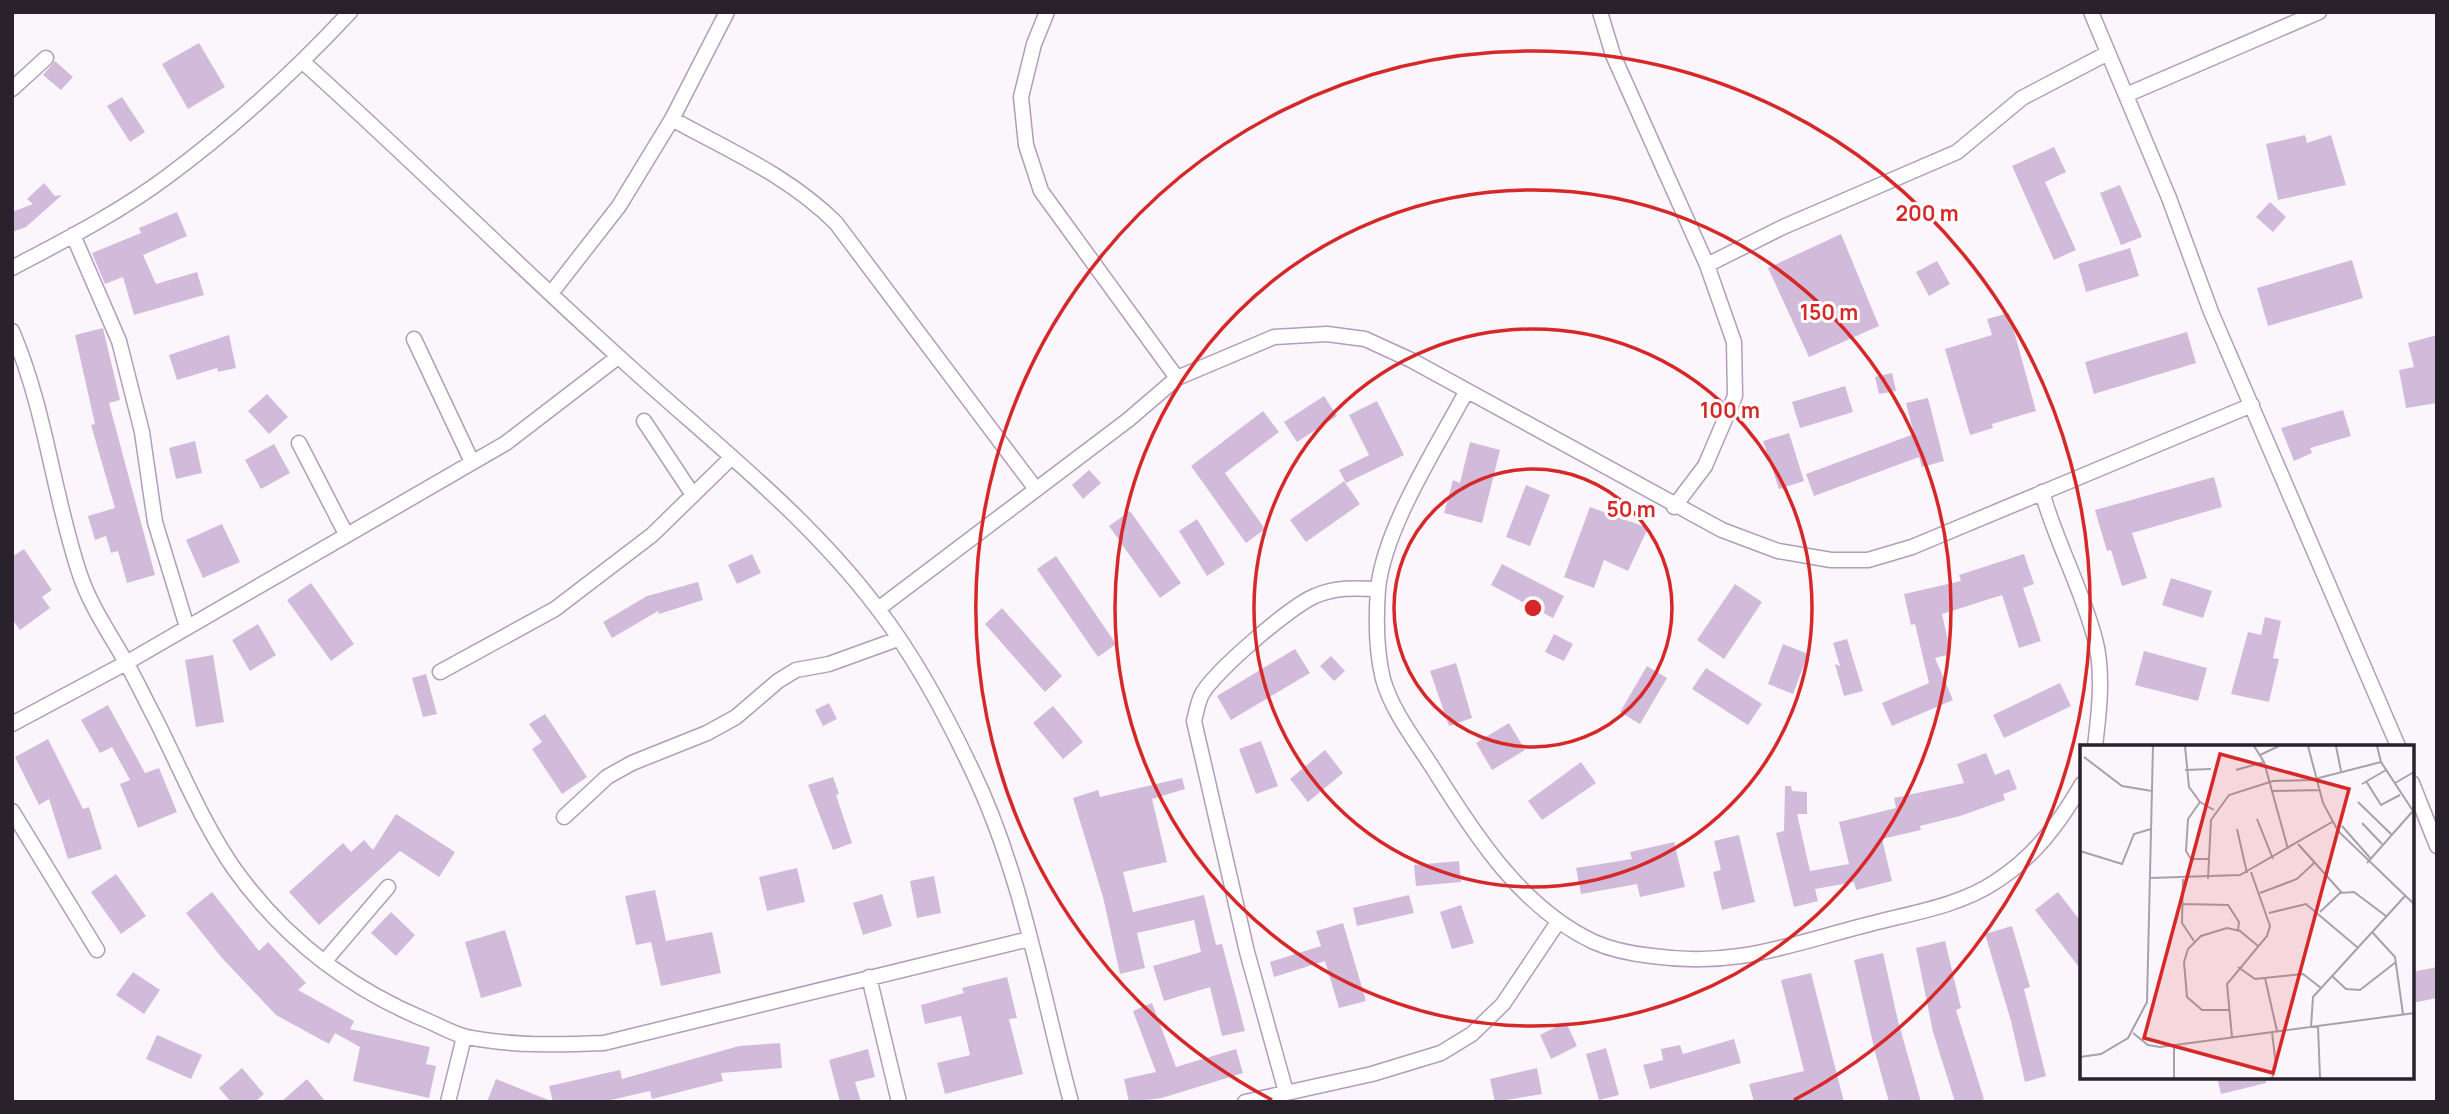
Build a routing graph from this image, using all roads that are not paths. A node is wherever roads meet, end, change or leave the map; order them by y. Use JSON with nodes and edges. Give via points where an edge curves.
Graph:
{"nodes":[{"id":1,"x":350,"y":12,"type":"edge"},
{"id":2,"x":727,"y":12,"type":"edge"},
{"id":3,"x":1047,"y":12,"type":"edge"},
{"id":4,"x":1600,"y":12,"type":"edge"},
{"id":5,"x":2091,"y":12,"type":"edge"},
{"id":6,"x":2319,"y":12,"type":"edge"},
{"id":7,"x":2108,"y":53,"type":"junction"},
{"id":8,"x":46,"y":58,"type":"dead end"},
{"id":9,"x":303,"y":62,"type":"junction"},
{"id":10,"x":12,"y":89,"type":"edge"},
{"id":11,"x":2126,"y":95,"type":"junction"},
{"id":12,"x":672,"y":119,"type":"junction"},
{"id":13,"x":73,"y":235,"type":"junction"},
{"id":14,"x":1707,"y":265,"type":"junction"},
{"id":15,"x":12,"y":268,"type":"edge"},
{"id":16,"x":552,"y":292,"type":"junction"},
{"id":17,"x":12,"y":331,"type":"edge"},
{"id":18,"x":414,"y":339,"type":"dead end"},
{"id":19,"x":618,"y":357,"type":"junction"},
{"id":20,"x":1177,"y":378,"type":"junction"},
{"id":21,"x":1466,"y":392,"type":"junction"},
{"id":22,"x":2252,"y":405,"type":"junction"},
{"id":23,"x":644,"y":421,"type":"dead end"},
{"id":24,"x":299,"y":443,"type":"dead end"},
{"id":25,"x":732,"y":457,"type":"junction"},
{"id":26,"x":472,"y":462,"type":"junction"},
{"id":27,"x":1035,"y":488,"type":"junction"},
{"id":28,"x":2042,"y":492,"type":"junction"},
{"id":29,"x":693,"y":495,"type":"junction"},
{"id":30,"x":1674,"y":507,"type":"junction"},
{"id":31,"x":346,"y":534,"type":"junction"},
{"id":32,"x":1378,"y":589,"type":"junction"},
{"id":33,"x":878,"y":609,"type":"junction"},
{"id":34,"x":187,"y":627,"type":"junction"},
{"id":35,"x":898,"y":639,"type":"junction"},
{"id":36,"x":126,"y":663,"type":"junction"},
{"id":37,"x":440,"y":672,"type":"dead end"},
{"id":38,"x":12,"y":724,"type":"edge"},
{"id":39,"x":2095,"y":745,"type":"edge"},
{"id":40,"x":2397,"y":745,"type":"edge"},
{"id":41,"x":2080,"y":786,"type":"edge"},
{"id":42,"x":2414,"y":788,"type":"edge"},
{"id":43,"x":12,"y":811,"type":"edge"},
{"id":44,"x":564,"y":817,"type":"dead end"},
{"id":45,"x":2437,"y":846,"type":"edge"},
{"id":46,"x":387,"y":887,"type":"dead end"},
{"id":47,"x":1558,"y":922,"type":"junction"},
{"id":48,"x":1029,"y":939,"type":"junction"},
{"id":49,"x":97,"y":950,"type":"dead end"},
{"id":50,"x":324,"y":962,"type":"junction"},
{"id":51,"x":869,"y":977,"type":"junction"},
{"id":52,"x":464,"y":1037,"type":"junction"},
{"id":53,"x":1286,"y":1092,"type":"junction"},
{"id":54,"x":448,"y":1102,"type":"edge"},
{"id":55,"x":899,"y":1102,"type":"edge"},
{"id":56,"x":1071,"y":1102,"type":"edge"},
{"id":57,"x":1245,"y":1102,"type":"edge"}],
"edges":[{"from":1,"to":9,"type":"street"},
{"from":2,"to":12,"type":"street"},
{"from":3,"to":20,"type":"street","via":[[1021,97],[1026,145],[1041,191]]},
{"from":4,"to":14,"type":"street","via":[[1613,55]]},
{"from":5,"to":7,"type":"street"},
{"from":6,"to":11,"type":"street"},
{"from":7,"to":11,"type":"street"},
{"from":7,"to":14,"type":"street","via":[[2022,98],[1957,152]]},
{"from":8,"to":10,"type":"street"},
{"from":9,"to":13,"type":"street","via":[[167,177]]},
{"from":9,"to":16,"type":"street"},
{"from":11,"to":22,"type":"street"},
{"from":12,"to":16,"type":"street","via":[[619,206]]},
{"from":12,"to":27,"type":"street","via":[[777,175],[836,223]]},
{"from":13,"to":15,"type":"street"},
{"from":13,"to":34,"type":"street","via":[[119,341],[142,432],[155,522]]},
{"from":14,"to":30,"type":"street","via":[[1734,342],[1735,396],[1704,466]]},
{"from":16,"to":19,"type":"street"},
{"from":17,"to":36,"type":"street","via":[[36,400],[81,578]]},
{"from":18,"to":26,"type":"street"},
{"from":19,"to":25,"type":"street"},
{"from":19,"to":26,"type":"street","via":[[538,420]]},
{"from":20,"to":21,"type":"street","via":[[1274,337],[1327,334],[1365,339]]},
{"from":20,"to":27,"type":"street"},
{"from":21,"to":30,"type":"street"},
{"from":21,"to":32,"type":"street","via":[[1395,530]]},
{"from":22,"to":28,"type":"street"},
{"from":22,"to":40,"type":"street"},
{"from":23,"to":29,"type":"street"},
{"from":24,"to":31,"type":"street"},
{"from":25,"to":29,"type":"street"},
{"from":25,"to":33,"type":"street","via":[[823,546]]},
{"from":26,"to":31,"type":"street"},
{"from":27,"to":33,"type":"street"},
{"from":28,"to":30,"type":"street","via":[[1912,547],[1868,560],[1778,551]]},
{"from":28,"to":39,"type":"street","via":[[2096,641],[2100,708]]},
{"from":29,"to":37,"type":"street","via":[[652,535],[555,609]]},
{"from":31,"to":34,"type":"street"},
{"from":32,"to":47,"type":"street","via":[[1377,636],[1383,680],[1406,724],[1507,873]]},
{"from":32,"to":53,"type":"street","via":[[1342,587],[1312,597],[1217,676],[1202,694],[1194,722],[1247,952]]},
{"from":33,"to":35,"type":"street"},
{"from":34,"to":36,"type":"street"},
{"from":35,"to":44,"type":"street","via":[[829,664],[796,670],[736,717],[607,777]]},
{"from":35,"to":48,"type":"street","via":[[973,771],[1014,875]]},
{"from":36,"to":38,"type":"street"},
{"from":36,"to":50,"type":"street","via":[[233,867],[266,911]]},
{"from":41,"to":47,"type":"street","via":[[2060,822],[2029,857],[1993,884],[1949,903],[1752,957],[1688,961],[1635,954],[1596,943]]},
{"from":42,"to":45,"type":"street"},
{"from":43,"to":49,"type":"street"},
{"from":46,"to":50,"type":"street"},
{"from":47,"to":53,"type":"street","via":[[1503,1004],[1472,1034],[1441,1054]]},
{"from":48,"to":51,"type":"street"},
{"from":48,"to":56,"type":"street"},
{"from":50,"to":52,"type":"street","via":[[403,1011]]},
{"from":51,"to":52,"type":"street","via":[[604,1044],[551,1046]]},
{"from":51,"to":55,"type":"street"},
{"from":52,"to":54,"type":"street"},
{"from":53,"to":57,"type":"street"}]}
